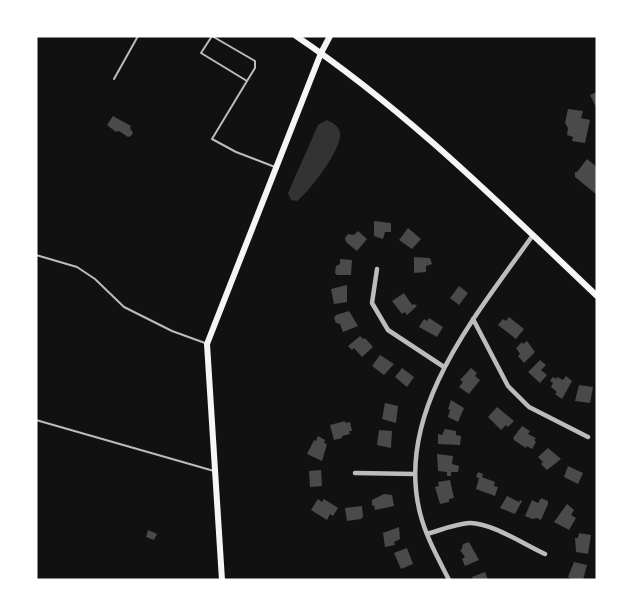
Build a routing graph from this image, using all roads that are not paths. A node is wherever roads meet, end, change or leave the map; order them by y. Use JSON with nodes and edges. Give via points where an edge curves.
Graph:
{"nodes":[{"id":1,"x":138,"y":36,"type":"edge"},
{"id":2,"x":212,"y":36,"type":"edge"},
{"id":3,"x":296,"y":36,"type":"edge"},
{"id":4,"x":330,"y":36,"type":"edge"},
{"id":5,"x":321,"y":53,"type":"junction"},
{"id":6,"x":114,"y":79,"type":"dead end"},
{"id":7,"x":247,"y":81,"type":"junction"},
{"id":8,"x":277,"y":168,"type":"junction"},
{"id":9,"x":533,"y":235,"type":"junction"},
{"id":10,"x":36,"y":255,"type":"edge"},
{"id":11,"x":377,"y":269,"type":"dead end"},
{"id":12,"x":597,"y":296,"type":"edge"},
{"id":13,"x":473,"y":320,"type":"junction"},
{"id":14,"x":207,"y":344,"type":"junction"},
{"id":15,"x":444,"y":367,"type":"junction"},
{"id":16,"x":36,"y":420,"type":"edge"},
{"id":17,"x":588,"y":437,"type":"dead end"},
{"id":18,"x":214,"y":471,"type":"junction"},
{"id":19,"x":355,"y":473,"type":"dead end"},
{"id":20,"x":415,"y":474,"type":"junction"},
{"id":21,"x":427,"y":534,"type":"junction"},
{"id":22,"x":544,"y":554,"type":"dead end"},
{"id":23,"x":222,"y":580,"type":"edge"},
{"id":24,"x":449,"y":580,"type":"edge"}],
"edges":[{"from":1,"to":6,"type":"lane"},
{"from":2,"to":7,"type":"lane","via":[[255,61]]},
{"from":2,"to":7,"type":"lane","via":[[201,53]]},
{"from":3,"to":5,"type":"main road"},
{"from":4,"to":5,"type":"main road"},
{"from":5,"to":8,"type":"main road"},
{"from":5,"to":9,"type":"main road","via":[[473,178]]},
{"from":7,"to":8,"type":"lane","via":[[212,139]]},
{"from":8,"to":14,"type":"main road"},
{"from":9,"to":12,"type":"main road"},
{"from":9,"to":13,"type":"street"},
{"from":10,"to":14,"type":"lane","via":[[77,267],[124,307],[172,332]]},
{"from":11,"to":15,"type":"street","via":[[372,303],[388,330]]},
{"from":13,"to":15,"type":"street"},
{"from":13,"to":17,"type":"street","via":[[508,386],[529,407]]},
{"from":14,"to":18,"type":"main road"},
{"from":15,"to":20,"type":"street","via":[[418,436]]},
{"from":16,"to":18,"type":"lane"},
{"from":18,"to":23,"type":"main road"},
{"from":19,"to":20,"type":"street"},
{"from":20,"to":21,"type":"street"},
{"from":21,"to":22,"type":"street","via":[[472,523],[489,527]]},
{"from":21,"to":24,"type":"street"}]}
